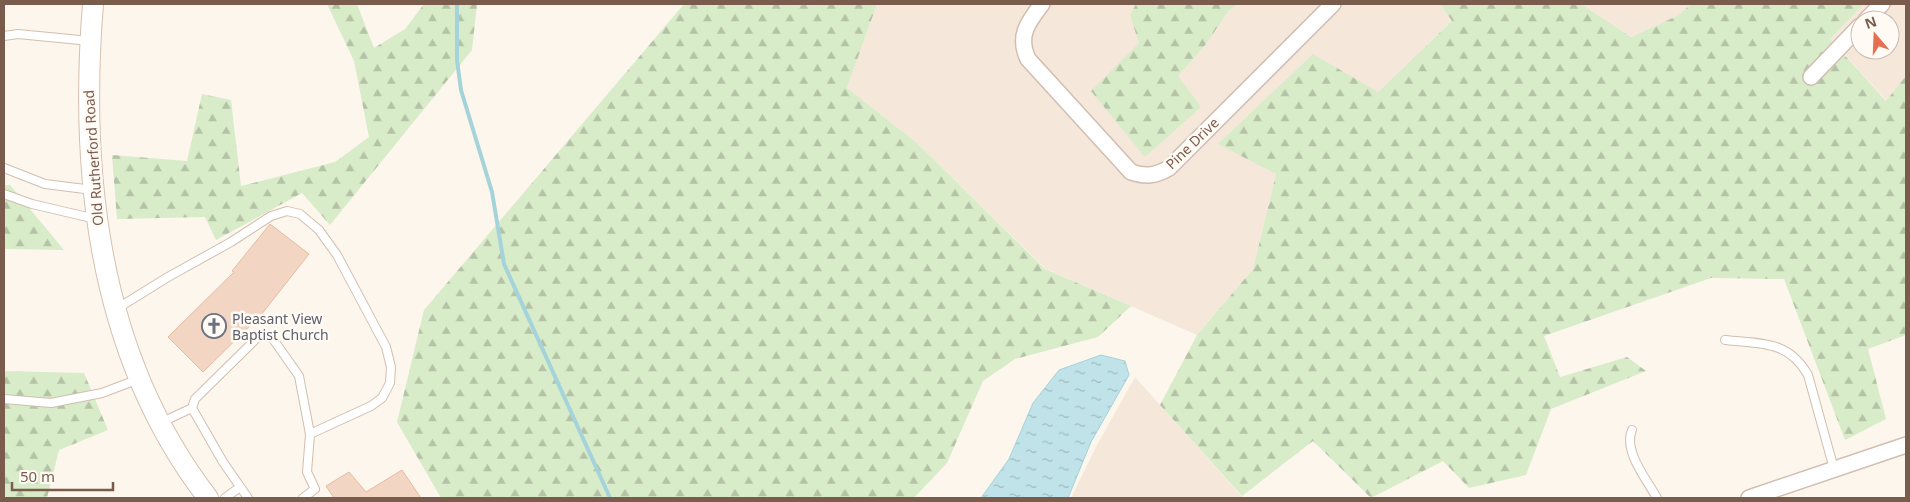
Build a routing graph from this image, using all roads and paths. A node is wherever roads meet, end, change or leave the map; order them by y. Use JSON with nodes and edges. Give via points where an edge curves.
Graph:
{"nodes":[{"id":1,"x":93,"y":4,"type":"edge"},
{"id":2,"x":1042,"y":4,"type":"edge"},
{"id":3,"x":1333,"y":4,"type":"edge"},
{"id":4,"x":4,"y":36,"type":"edge"},
{"id":5,"x":1850,"y":36,"type":"edge"},
{"id":6,"x":90,"y":41,"type":"junction"},
{"id":7,"x":1811,"y":76,"type":"dead end"},
{"id":8,"x":4,"y":168,"type":"edge"},
{"id":9,"x":93,"y":190,"type":"junction"},
{"id":10,"x":4,"y":194,"type":"edge"},
{"id":11,"x":96,"y":219,"type":"junction"},
{"id":12,"x":114,"y":310,"type":"junction"},
{"id":13,"x":1725,"y":340,"type":"dead end"},
{"id":14,"x":139,"y":380,"type":"junction"},
{"id":15,"x":4,"y":400,"type":"edge"},
{"id":16,"x":192,"y":408,"type":"junction"},
{"id":17,"x":160,"y":423,"type":"junction"},
{"id":18,"x":1632,"y":430,"type":"dead end"},
{"id":19,"x":310,"y":434,"type":"junction"},
{"id":20,"x":1906,"y":444,"type":"edge"},
{"id":21,"x":1834,"y":469,"type":"junction"},
{"id":22,"x":240,"y":487,"type":"junction"},
{"id":23,"x":1782,"y":493,"type":"edge"},
{"id":24,"x":208,"y":498,"type":"edge"},
{"id":25,"x":225,"y":498,"type":"edge"},
{"id":26,"x":248,"y":498,"type":"edge"},
{"id":27,"x":303,"y":498,"type":"edge"},
{"id":28,"x":1657,"y":498,"type":"edge"},
{"id":29,"x":1749,"y":498,"type":"edge"}],
"edges":[{"from":1,"to":6,"type":"street","name":"Old Rutherford Road"},
{"from":2,"to":3,"type":"street","name":"Pine Drive","via":[[1024,30],[1023,45],[1028,59],[1132,172],[1145,176],[1159,174],[1169,168]]},
{"from":4,"to":6,"type":"lane","via":[[18,34]]},
{"from":5,"to":7,"type":"street"},
{"from":6,"to":9,"type":"street","name":"Old Rutherford Road","via":[[89,130]]},
{"from":8,"to":9,"type":"lane","via":[[45,184]]},
{"from":9,"to":11,"type":"street","name":"Old Rutherford Road"},
{"from":10,"to":11,"type":"lane"},
{"from":11,"to":12,"type":"street","name":"Old Rutherford Road"},
{"from":12,"to":14,"type":"street","name":"Old Rutherford Road"},
{"from":12,"to":19,"type":"lane","via":[[271,216],[287,211],[300,214],[319,230],[337,255],[386,347],[391,367],[390,384],[382,398]]},
{"from":13,"to":21,"type":"lane","via":[[1777,346],[1801,364],[1808,375]]},
{"from":14,"to":15,"type":"lane","via":[[102,393],[51,403]]},
{"from":14,"to":17,"type":"street","name":"Old Rutherford Road"},
{"from":16,"to":17,"type":"lane"},
{"from":16,"to":19,"type":"lane","via":[[195,399],[257,338],[268,335],[299,376]]},
{"from":16,"to":22,"type":"lane"},
{"from":17,"to":24,"type":"street","name":"Old Rutherford Road"},
{"from":18,"to":28,"type":"lane","via":[[1629,436],[1632,451]]},
{"from":19,"to":27,"type":"lane","via":[[307,472],[315,489]]},
{"from":20,"to":21,"type":"street"},
{"from":21,"to":23,"type":"street"},
{"from":22,"to":25,"type":"lane"},
{"from":22,"to":26,"type":"lane"},
{"from":23,"to":29,"type":"street"}]}
